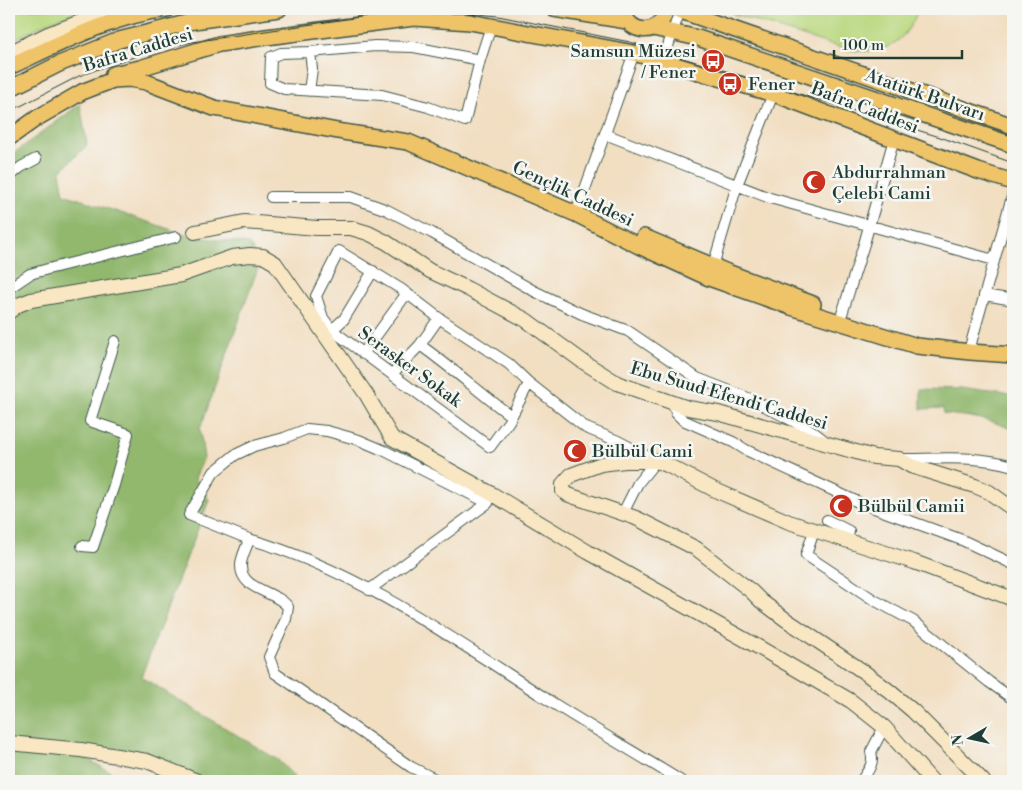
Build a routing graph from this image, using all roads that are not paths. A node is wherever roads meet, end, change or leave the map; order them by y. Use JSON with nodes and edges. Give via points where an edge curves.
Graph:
{"nodes":[{"id":1,"x":115,"y":9,"type":"edge"},
{"id":2,"x":167,"y":9,"type":"edge"},
{"id":3,"x":279,"y":9,"type":"edge"},
{"id":4,"x":554,"y":9,"type":"edge"},
{"id":5,"x":673,"y":9,"type":"edge"},
{"id":6,"x":625,"y":15,"type":"edge"},
{"id":7,"x":491,"y":26,"type":"junction"},
{"id":8,"x":653,"y":28,"type":"junction"},
{"id":9,"x":672,"y":32,"type":"junction"},
{"id":10,"x":310,"y":52,"type":"junction"},
{"id":11,"x":9,"y":53,"type":"edge"},
{"id":12,"x":634,"y":53,"type":"junction"},
{"id":13,"x":480,"y":60,"type":"junction"},
{"id":14,"x":663,"y":61,"type":"junction"},
{"id":15,"x":9,"y":67,"type":"edge"},
{"id":16,"x":140,"y":68,"type":"junction"},
{"id":17,"x":113,"y":80,"type":"joint"},
{"id":18,"x":9,"y":88,"type":"edge"},
{"id":19,"x":309,"y":91,"type":"junction"},
{"id":20,"x":773,"y":94,"type":"junction"},
{"id":21,"x":1013,"y":126,"type":"edge"},
{"id":22,"x":9,"y":130,"type":"edge"},
{"id":23,"x":605,"y":134,"type":"junction"},
{"id":24,"x":9,"y":138,"type":"edge"},
{"id":25,"x":894,"y":139,"type":"junction"},
{"id":26,"x":1013,"y":145,"type":"edge"},
{"id":27,"x":36,"y":159,"type":"dead end"},
{"id":28,"x":9,"y":177,"type":"edge"},
{"id":29,"x":1013,"y":182,"type":"edge"},
{"id":30,"x":737,"y":185,"type":"junction"},
{"id":31,"x":1013,"y":192,"type":"edge"},
{"id":32,"x":271,"y":197,"type":"dead end"},
{"id":33,"x":577,"y":210,"type":"junction"},
{"id":34,"x":869,"y":226,"type":"junction"},
{"id":35,"x":195,"y":232,"type":"dead end"},
{"id":36,"x":176,"y":237,"type":"dead end"},
{"id":37,"x":994,"y":260,"type":"junction"},
{"id":38,"x":713,"y":266,"type":"junction"},
{"id":39,"x":373,"y":271,"type":"junction"},
{"id":40,"x":9,"y":288,"type":"edge"},
{"id":41,"x":407,"y":293,"type":"junction"},
{"id":42,"x":1013,"y":294,"type":"edge"},
{"id":43,"x":984,"y":295,"type":"junction"},
{"id":44,"x":9,"y":312,"type":"edge"},
{"id":45,"x":842,"y":314,"type":"junction"},
{"id":46,"x":439,"y":318,"type":"junction"},
{"id":47,"x":332,"y":330,"type":"junction"},
{"id":48,"x":116,"y":341,"type":"dead end"},
{"id":49,"x":420,"y":345,"type":"junction"},
{"id":50,"x":970,"y":346,"type":"junction"},
{"id":51,"x":1013,"y":350,"type":"edge"},
{"id":52,"x":363,"y":354,"type":"junction"},
{"id":53,"x":1013,"y":355,"type":"edge"},
{"id":54,"x":392,"y":374,"type":"junction"},
{"id":55,"x":529,"y":382,"type":"junction"},
{"id":56,"x":673,"y":402,"type":"junction"},
{"id":57,"x":512,"y":416,"type":"junction"},
{"id":58,"x":828,"y":444,"type":"junction"},
{"id":59,"x":899,"y":459,"type":"junction"},
{"id":60,"x":656,"y":461,"type":"junction"},
{"id":61,"x":1013,"y":466,"type":"edge"},
{"id":62,"x":1013,"y":510,"type":"edge"},
{"id":63,"x":623,"y":513,"type":"junction"},
{"id":64,"x":826,"y":520,"type":"dead end"},
{"id":65,"x":814,"y":530,"type":"junction"},
{"id":66,"x":249,"y":539,"type":"junction"},
{"id":67,"x":847,"y":541,"type":"junction"},
{"id":68,"x":82,"y":546,"type":"dead end"},
{"id":69,"x":1013,"y":564,"type":"edge"},
{"id":70,"x":369,"y":590,"type":"junction"},
{"id":71,"x":1013,"y":599,"type":"edge"},
{"id":72,"x":1013,"y":699,"type":"edge"},
{"id":73,"x":884,"y":727,"type":"junction"},
{"id":74,"x":9,"y":743,"type":"edge"},
{"id":75,"x":197,"y":781,"type":"edge"},
{"id":76,"x":439,"y":781,"type":"edge"},
{"id":77,"x":681,"y":781,"type":"edge"},
{"id":78,"x":860,"y":781,"type":"edge"},
{"id":79,"x":932,"y":781,"type":"edge"},
{"id":80,"x":983,"y":781,"type":"edge"}],
"edges":[{"from":1,"to":11,"type":"street","via":[[48,34]]},
{"from":2,"to":15,"type":"main road","via":[[148,11],[85,32]]},
{"from":3,"to":18,"type":"main road","via":[[194,21],[119,40]]},
{"from":4,"to":6,"type":"main road","name":"Atatürk Bulvarı"},
{"from":5,"to":8,"type":"main road"},
{"from":5,"to":9,"type":"street"},
{"from":5,"to":21,"type":"main road","name":"Atatürk Bulvarı"},
{"from":6,"to":8,"type":"main road","name":"Atatürk Bulvarı","via":[[639,29]]},
{"from":7,"to":12,"type":"main road","name":"Bafra Caddesi"},
{"from":7,"to":13,"type":"street"},
{"from":7,"to":16,"type":"main road","name":"Bafra Caddesi","via":[[414,18],[373,22],[219,44]]},
{"from":8,"to":9,"type":"main road","name":"Atatürk Bulvarı"},
{"from":9,"to":14,"type":"street"},
{"from":9,"to":26,"type":"main road","name":"Atatürk Bulvarı"},
{"from":10,"to":13,"type":"street","via":[[375,46],[414,47]]},
{"from":10,"to":19,"type":"street"},
{"from":10,"to":19,"type":"street","via":[[281,53],[271,57],[270,83],[284,90]]},
{"from":12,"to":14,"type":"main road","name":"Bafra Caddesi"},
{"from":12,"to":23,"type":"street"},
{"from":13,"to":19,"type":"street","via":[[465,121],[428,107],[382,96]]},
{"from":14,"to":20,"type":"main road","name":"Bafra Caddesi"},
{"from":16,"to":22,"type":"main road","name":"Bafra Caddesi","via":[[97,79],[35,110]]},
{"from":16,"to":33,"type":"main road","name":"Gençlik Caddesi","via":[[180,90],[219,105],[408,137]]},
{"from":17,"to":24,"type":"main road","name":"Bafra Caddesi","via":[[66,100]]},
{"from":17,"to":33,"type":"main road","name":"Gençlik Caddesi","via":[[146,82],[214,108],[408,142]]},
{"from":20,"to":25,"type":"main road","name":"Bafra Caddesi"},
{"from":20,"to":30,"type":"street"},
{"from":23,"to":30,"type":"street"},
{"from":23,"to":33,"type":"street"},
{"from":25,"to":29,"type":"main road","name":"Bafra Caddesi"},
{"from":25,"to":34,"type":"street"},
{"from":27,"to":28,"type":"street"},
{"from":30,"to":34,"type":"street","via":[[770,198]]},
{"from":30,"to":38,"type":"street"},
{"from":31,"to":37,"type":"street"},
{"from":32,"to":58,"type":"street","via":[[351,197],[388,210],[534,291],[628,331],[697,378],[753,400],[812,430]]},
{"from":33,"to":38,"type":"main road","name":"Gençlik Caddesi"},
{"from":33,"to":53,"type":"main road","name":"Gençlik Caddesi","via":[[639,246],[708,278],[791,307],[916,346]]},
{"from":34,"to":37,"type":"street"},
{"from":34,"to":45,"type":"street"},
{"from":35,"to":56,"type":"street","name":"Ebu Suud Efendi Caddesi","via":[[244,222],[350,228],[368,233],[430,271],[526,320],[617,383]]},
{"from":36,"to":40,"type":"street","via":[[48,268],[30,274]]},
{"from":37,"to":43,"type":"street"},
{"from":38,"to":45,"type":"main road","name":"Gençlik Caddesi"},
{"from":39,"to":41,"type":"street"},
{"from":39,"to":47,"type":"street","via":[[344,319]]},
{"from":39,"to":47,"type":"street","name":"Serasker Sokak","via":[[339,251],[316,296],[323,318]]},
{"from":41,"to":46,"type":"street"},
{"from":41,"to":52,"type":"street"},
{"from":42,"to":43,"type":"street","via":[[1008,299]]},
{"from":43,"to":50,"type":"street"},
{"from":44,"to":73,"type":"street","via":[[31,300],[181,275],[232,257],[263,256],[275,263],[366,394],[392,438],[828,687]]},
{"from":45,"to":50,"type":"main road","name":"Gençlik Caddesi","via":[[910,337]]},
{"from":46,"to":49,"type":"street"},
{"from":46,"to":55,"type":"street","via":[[509,364]]},
{"from":47,"to":52,"type":"street","name":"Serasker Sokak"},
{"from":48,"to":68,"type":"street","via":[[90,421],[128,434],[93,547]]},
{"from":49,"to":54,"type":"street"},
{"from":49,"to":57,"type":"street"},
{"from":50,"to":51,"type":"main road","name":"Gençlik Caddesi"},
{"from":52,"to":54,"type":"street","name":"Serasker Sokak"},
{"from":54,"to":57,"type":"street","name":"Serasker Sokak","via":[[490,446]]},
{"from":55,"to":57,"type":"street"},
{"from":55,"to":60,"type":"street","via":[[586,428]]},
{"from":56,"to":58,"type":"street","name":"Ebu Suud Efendi Caddesi"},
{"from":56,"to":69,"type":"street","via":[[683,420],[697,427],[858,502],[962,540]]},
{"from":58,"to":59,"type":"street","name":"Ebu Suud Efendi Caddesi","via":[[874,457]]},
{"from":59,"to":61,"type":"street","via":[[984,459]]},
{"from":59,"to":62,"type":"street","name":"Ebu Suud Efendi Caddesi","via":[[911,466],[982,489]]},
{"from":60,"to":63,"type":"street","via":[[638,483]]},
{"from":60,"to":63,"type":"street","via":[[601,464],[571,475],[563,484],[563,491],[569,495]]},
{"from":60,"to":65,"type":"street","via":[[754,508]]},
{"from":63,"to":80,"type":"street","via":[[697,549],[785,619],[870,676],[913,711]]},
{"from":64,"to":67,"type":"street","via":[[849,531]]},
{"from":65,"to":67,"type":"street"},
{"from":65,"to":72,"type":"street","via":[[806,555],[874,600],[913,621]]},
{"from":66,"to":70,"type":"street","via":[[276,547]]},
{"from":66,"to":70,"type":"street","via":[[189,515],[214,472],[235,455],[307,429],[359,440],[488,504]]},
{"from":66,"to":76,"type":"street","via":[[241,566],[244,578],[288,606],[286,620],[269,657],[275,673],[411,767]]},
{"from":67,"to":71,"type":"street"},
{"from":70,"to":77,"type":"street"},
{"from":73,"to":78,"type":"street","via":[[871,752],[870,766]]},
{"from":73,"to":79,"type":"street"},
{"from":74,"to":75,"type":"street","via":[[147,761]]}]}
